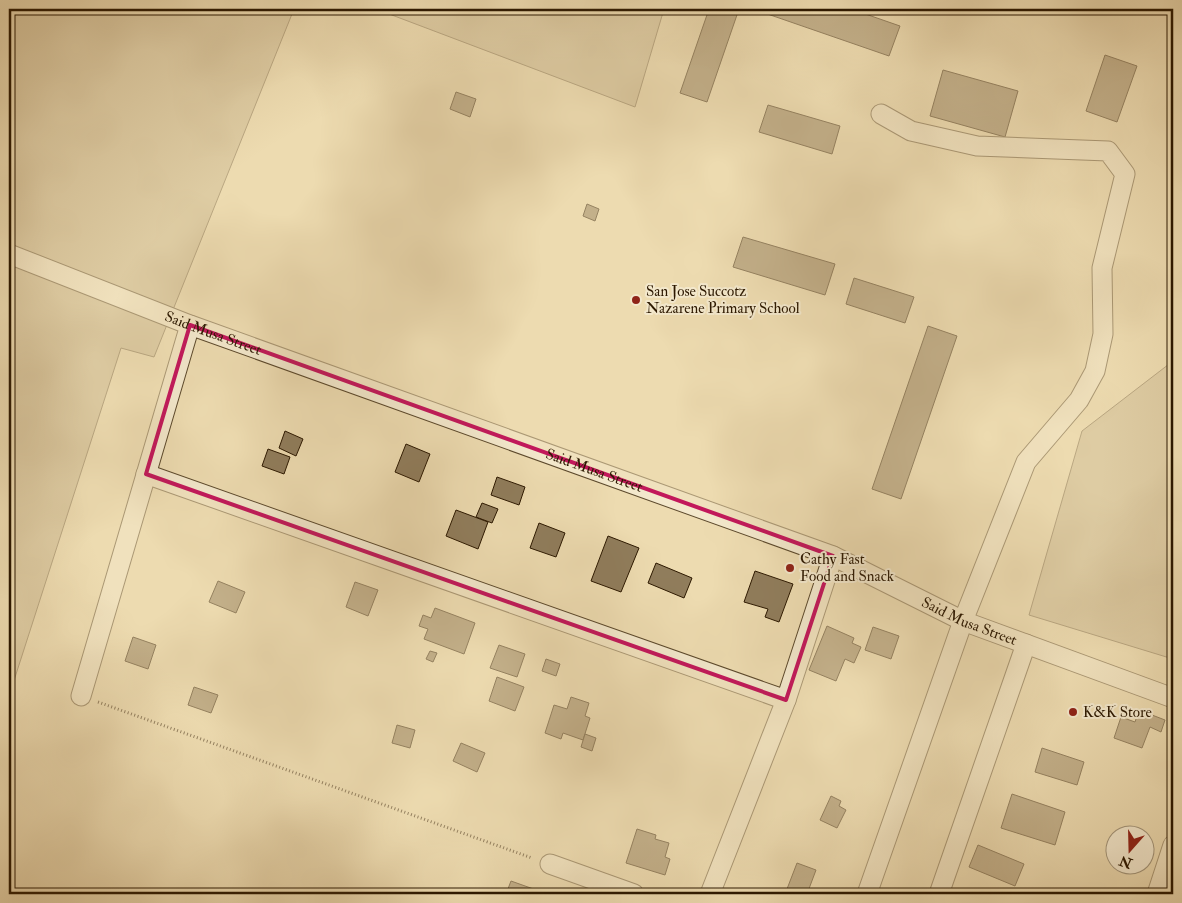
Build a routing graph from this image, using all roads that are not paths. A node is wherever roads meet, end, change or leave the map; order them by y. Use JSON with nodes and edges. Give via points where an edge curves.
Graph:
{"nodes":[{"id":1,"x":881,"y":114,"type":"dead end"},
{"id":2,"x":9,"y":254,"type":"edge"},
{"id":3,"x":190,"y":325,"type":"junction"},
{"id":4,"x":146,"y":474,"type":"junction"},
{"id":5,"x":833,"y":556,"type":"junction"},
{"id":6,"x":963,"y":621,"type":"junction"},
{"id":7,"x":1026,"y":644,"type":"junction"},
{"id":8,"x":81,"y":696,"type":"road end"},
{"id":9,"x":1173,"y":698,"type":"edge"},
{"id":10,"x":786,"y":700,"type":"junction"},
{"id":11,"x":1173,"y":845,"type":"edge"},
{"id":12,"x":550,"y":864,"type":"road end"},
{"id":13,"x":634,"y":894,"type":"edge"},
{"id":14,"x":710,"y":894,"type":"edge"},
{"id":15,"x":867,"y":894,"type":"edge"},
{"id":16,"x":938,"y":894,"type":"edge"},
{"id":17,"x":1157,"y":894,"type":"edge"}],
"edges":[{"from":1,"to":6,"type":"street","via":[[911,132],[977,146],[1108,150],[1125,174],[1102,268],[1104,334],[1095,371],[1079,400],[1026,462]]},
{"from":2,"to":3,"type":"street","name":"Said Musa Street"},
{"from":3,"to":4,"type":"street"},
{"from":3,"to":5,"type":"street","name":"Said Musa Street"},
{"from":4,"to":8,"type":"street"},
{"from":4,"to":10,"type":"street"},
{"from":5,"to":6,"type":"street","name":"Said Musa Street"},
{"from":5,"to":10,"type":"street"},
{"from":6,"to":7,"type":"street","name":"Said Musa Street"},
{"from":6,"to":15,"type":"street"},
{"from":7,"to":9,"type":"street","name":"Said Musa Street"},
{"from":7,"to":16,"type":"street"},
{"from":10,"to":14,"type":"street"},
{"from":11,"to":17,"type":"street"},
{"from":12,"to":13,"type":"street"}]}
